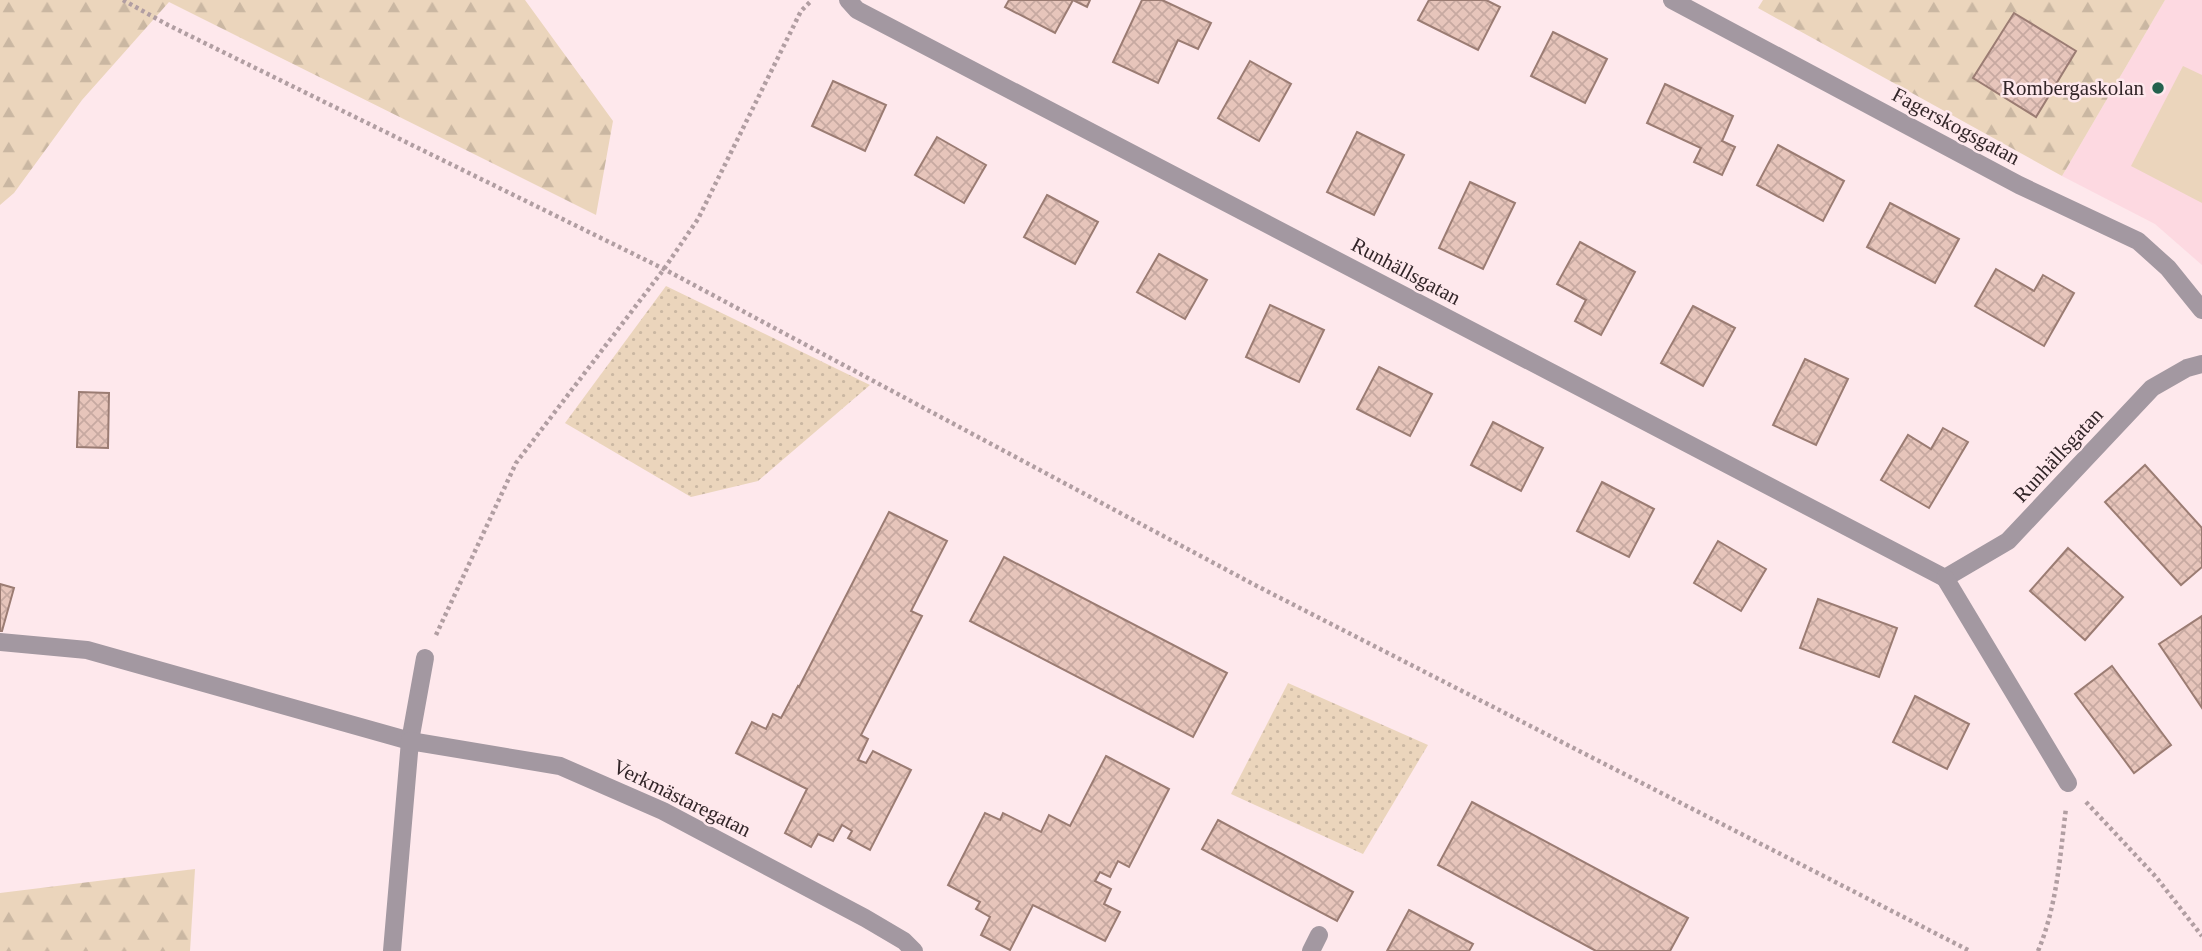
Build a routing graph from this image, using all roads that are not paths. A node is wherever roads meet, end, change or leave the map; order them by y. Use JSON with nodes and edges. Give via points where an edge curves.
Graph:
{"nodes":[{"id":1,"x":848,"y":0,"type":"edge"},
{"id":2,"x":1672,"y":0,"type":"edge"},
{"id":3,"x":2202,"y":310,"type":"edge"},
{"id":4,"x":2202,"y":364,"type":"edge"},
{"id":5,"x":1945,"y":578,"type":"junction"},
{"id":6,"x":0,"y":642,"type":"edge"},
{"id":7,"x":425,"y":658,"type":"road end"},
{"id":8,"x":410,"y":741,"type":"junction"},
{"id":9,"x":2068,"y":783,"type":"road end"},
{"id":10,"x":392,"y":951,"type":"edge"},
{"id":11,"x":914,"y":951,"type":"edge"}],
"edges":[{"from":1,"to":5,"type":"street","name":"Runhällsgatan","via":[[857,10]]},
{"from":2,"to":3,"type":"street","name":"Fagerskogsgatan","via":[[2019,185],[2138,242],[2168,268]]},
{"from":4,"to":5,"type":"street","name":"Runhällsgatan","via":[[2152,388],[2008,541]]},
{"from":5,"to":9,"type":"street"},
{"from":6,"to":8,"type":"street","name":"Verkmästaregatan","via":[[87,649]]},
{"from":7,"to":8,"type":"street"},
{"from":8,"to":10,"type":"street"},
{"from":8,"to":11,"type":"street","name":"Verkmästaregatan","via":[[560,766],[674,817],[866,918]]}]}
